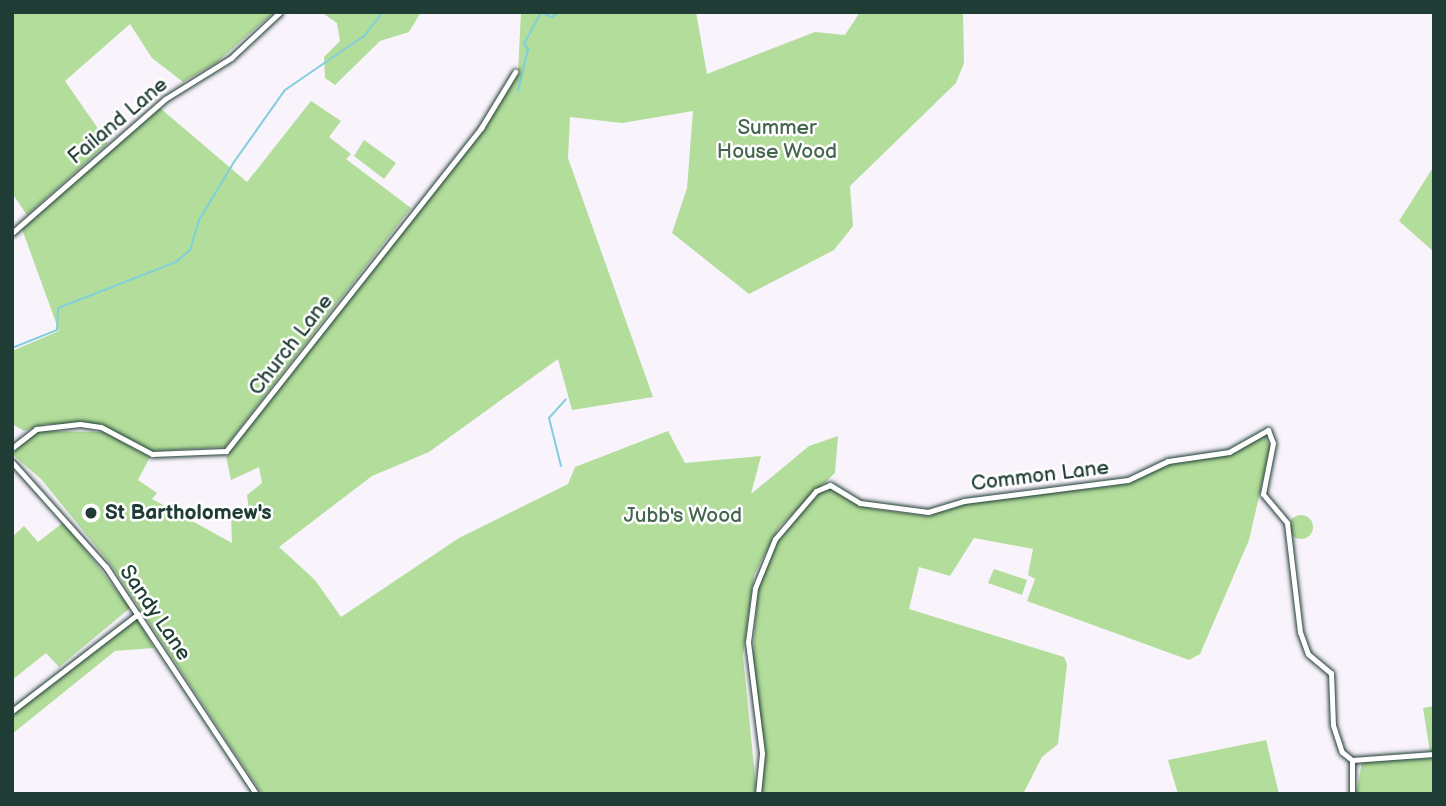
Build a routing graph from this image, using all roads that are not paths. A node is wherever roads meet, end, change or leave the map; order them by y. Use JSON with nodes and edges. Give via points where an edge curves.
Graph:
{"nodes":[{"id":1,"x":280,"y":12,"type":"edge"},
{"id":2,"x":515,"y":72,"type":"dead end"},
{"id":3,"x":12,"y":233,"type":"edge"},
{"id":4,"x":12,"y":448,"type":"edge"},
{"id":5,"x":12,"y":462,"type":"edge"},
{"id":6,"x":138,"y":614,"type":"junction"},
{"id":7,"x":12,"y":711,"type":"edge"},
{"id":8,"x":1434,"y":754,"type":"edge"},
{"id":9,"x":1352,"y":760,"type":"junction"},
{"id":10,"x":256,"y":794,"type":"edge"},
{"id":11,"x":758,"y":794,"type":"edge"},
{"id":12,"x":1352,"y":794,"type":"edge"}],
"edges":[{"from":1,"to":3,"type":"street","name":"Failand Lane","via":[[231,58],[165,99]]},
{"from":2,"to":4,"type":"street","name":"Church Lane","via":[[481,128],[226,451],[152,454],[101,427],[80,424],[36,429]]},
{"from":5,"to":6,"type":"street","name":"Sandy Lane","via":[[65,516]]},
{"from":6,"to":7,"type":"street"},
{"from":6,"to":10,"type":"street","name":"Sandy Lane"},
{"from":8,"to":9,"type":"street"},
{"from":9,"to":11,"type":"street","name":"Common Lane","via":[[1335,733],[1331,673],[1308,654],[1300,632],[1287,523],[1263,494],[1273,443],[1268,430],[1229,452],[1168,461],[1128,481],[964,501],[928,512],[860,503],[830,485],[816,491],[775,538],[755,588],[748,642],[762,753]]},
{"from":9,"to":12,"type":"street"}]}
